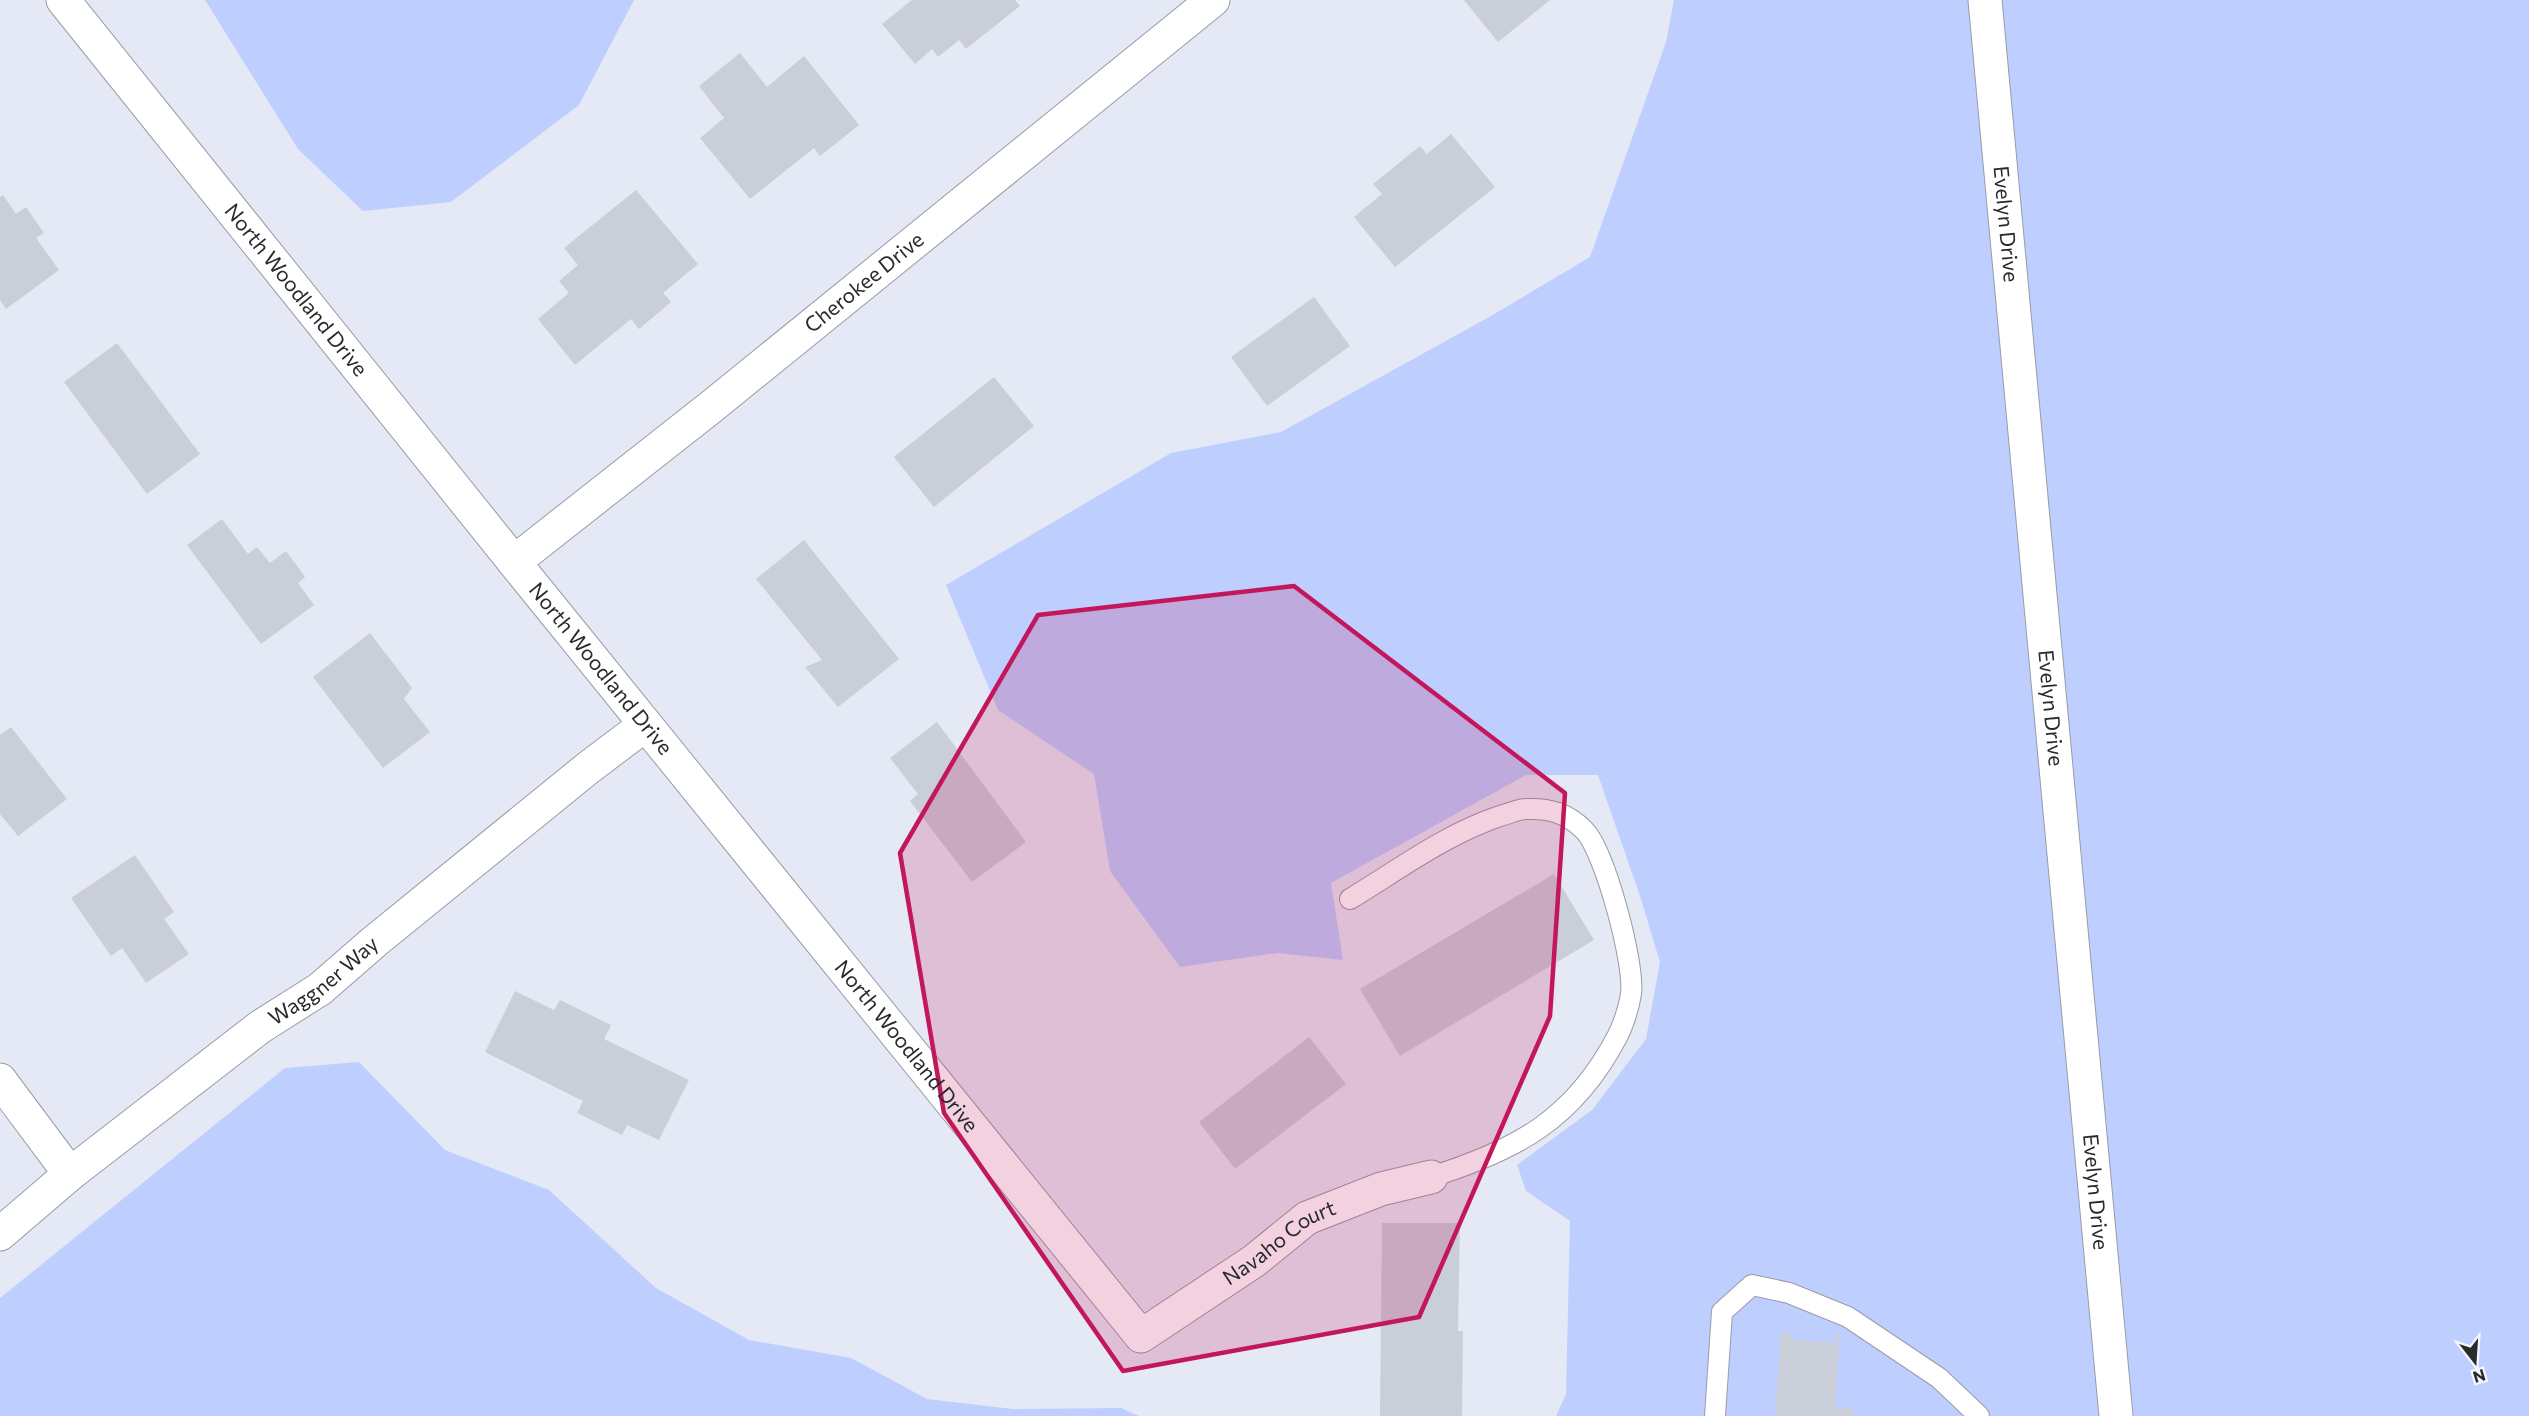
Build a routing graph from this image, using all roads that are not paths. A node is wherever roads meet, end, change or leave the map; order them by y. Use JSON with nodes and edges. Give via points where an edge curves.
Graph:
{"nodes":[{"id":1,"x":63,"y":0,"type":"edge"},
{"id":2,"x":1213,"y":0,"type":"edge"},
{"id":3,"x":1985,"y":0,"type":"edge"},
{"id":4,"x":514,"y":562,"type":"junction"},
{"id":5,"x":645,"y":725,"type":"junction"},
{"id":6,"x":1350,"y":899,"type":"dead end"},
{"id":7,"x":0,"y":1080,"type":"edge"},
{"id":8,"x":70,"y":1174,"type":"junction"},
{"id":9,"x":1431,"y":1176,"type":"joint"},
{"id":10,"x":0,"y":1234,"type":"edge"},
{"id":11,"x":1141,"y":1336,"type":"joint"},
{"id":12,"x":1715,"y":1416,"type":"edge"},
{"id":13,"x":1979,"y":1416,"type":"edge"},
{"id":14,"x":2116,"y":1416,"type":"edge"}],
"edges":[{"from":1,"to":4,"type":"street","name":"North Woodland Drive"},
{"from":2,"to":4,"type":"street","name":"Cherokee Drive"},
{"from":3,"to":14,"type":"street","name":"Evelyn Drive"},
{"from":4,"to":5,"type":"street","name":"North Woodland Drive"},
{"from":5,"to":8,"type":"street","name":"Waggner Way","via":[[320,989],[260,1027]]},
{"from":5,"to":11,"type":"street","name":"North Woodland Drive"},
{"from":6,"to":9,"type":"lane","via":[[1450,838],[1524,809],[1555,810],[1584,831],[1603,865],[1626,946],[1631,993],[1618,1035],[1591,1079],[1565,1108],[1524,1140],[1478,1162]]},
{"from":7,"to":8,"type":"street"},
{"from":8,"to":10,"type":"street","name":"Waggner Way"},
{"from":9,"to":11,"type":"street","name":"Navaho Court","via":[[1381,1189],[1307,1218],[1254,1261]]},
{"from":12,"to":13,"type":"lane","via":[[1722,1311],[1752,1285],[1789,1293],[1848,1317],[1939,1378]]}]}
